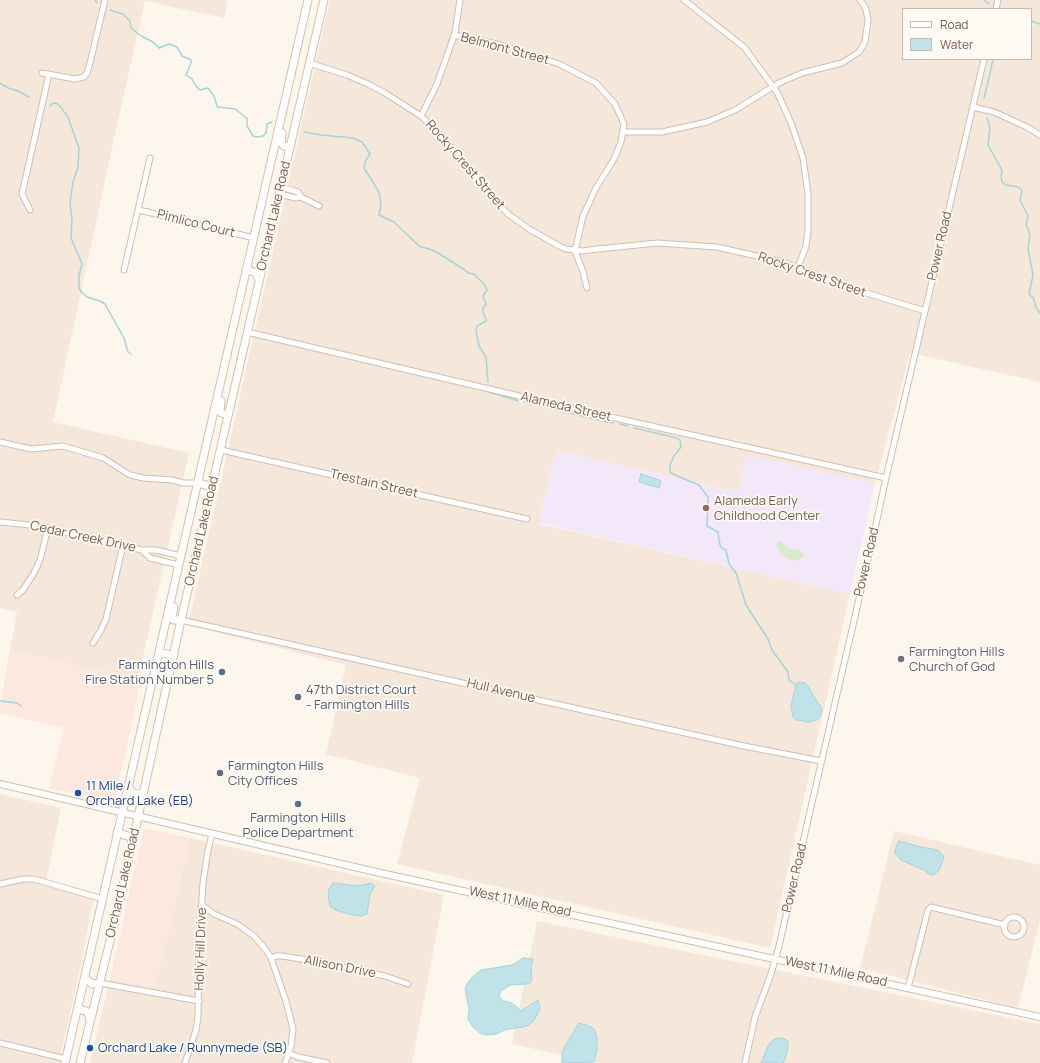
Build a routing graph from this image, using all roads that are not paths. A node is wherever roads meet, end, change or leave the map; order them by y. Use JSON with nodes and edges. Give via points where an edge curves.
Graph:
{"nodes":[{"id":1,"x":105,"y":0,"type":"edge"},
{"id":2,"x":308,"y":0,"type":"edge"},
{"id":3,"x":324,"y":0,"type":"edge"},
{"id":4,"x":460,"y":0,"type":"edge"},
{"id":5,"x":684,"y":0,"type":"edge"},
{"id":6,"x":860,"y":0,"type":"edge"},
{"id":7,"x":454,"y":35,"type":"junction"},
{"id":8,"x":984,"y":60,"type":"edge"},
{"id":9,"x":309,"y":63,"type":"junction"},
{"id":10,"x":42,"y":73,"type":"dead end"},
{"id":11,"x":49,"y":74,"type":"junction"},
{"id":12,"x":772,"y":86,"type":"junction"},
{"id":13,"x":287,"y":92,"type":"junction"},
{"id":14,"x":973,"y":107,"type":"junction"},
{"id":15,"x":421,"y":116,"type":"junction"},
{"id":16,"x":622,"y":132,"type":"junction"},
{"id":17,"x":1040,"y":135,"type":"edge"},
{"id":18,"x":290,"y":147,"type":"junction"},
{"id":19,"x":150,"y":158,"type":"dead end"},
{"id":20,"x":280,"y":190,"type":"junction"},
{"id":21,"x":319,"y":206,"type":"dead end"},
{"id":22,"x":30,"y":210,"type":"dead end"},
{"id":23,"x":138,"y":210,"type":"junction"},
{"id":24,"x":254,"y":238,"type":"junction"},
{"id":25,"x":575,"y":251,"type":"junction"},
{"id":26,"x":798,"y":267,"type":"junction"},
{"id":27,"x":246,"y":269,"type":"junction"},
{"id":28,"x":124,"y":270,"type":"dead end"},
{"id":29,"x":259,"y":282,"type":"junction"},
{"id":30,"x":587,"y":288,"type":"dead end"},
{"id":31,"x":925,"y":311,"type":"junction"},
{"id":32,"x":247,"y":332,"type":"junction"},
{"id":33,"x":229,"y":344,"type":"junction"},
{"id":34,"x":228,"y":415,"type":"junction"},
{"id":35,"x":0,"y":442,"type":"edge"},
{"id":36,"x":221,"y":450,"type":"junction"},
{"id":37,"x":886,"y":478,"type":"junction"},
{"id":38,"x":198,"y":483,"type":"junction"},
{"id":39,"x":211,"y":493,"type":"junction"},
{"id":40,"x":527,"y":519,"type":"dead end"},
{"id":41,"x":0,"y":522,"type":"edge"},
{"id":42,"x":48,"y":528,"type":"junction"},
{"id":43,"x":124,"y":545,"type":"junction"},
{"id":44,"x":142,"y":550,"type":"junction"},
{"id":45,"x":181,"y":553,"type":"junction"},
{"id":46,"x":179,"y":565,"type":"junction"},
{"id":47,"x":17,"y":595,"type":"dead end"},
{"id":48,"x":181,"y":620,"type":"junction"},
{"id":49,"x":93,"y":643,"type":"dead end"},
{"id":50,"x":159,"y":652,"type":"junction"},
{"id":51,"x":174,"y":656,"type":"junction"},
{"id":52,"x":156,"y":666,"type":"junction"},
{"id":53,"x":169,"y":677,"type":"junction"},
{"id":54,"x":821,"y":761,"type":"junction"},
{"id":55,"x":0,"y":784,"type":"edge"},
{"id":56,"x":128,"y":785,"type":"junction"},
{"id":57,"x":142,"y":796,"type":"junction"},
{"id":58,"x":122,"y":812,"type":"junction"},
{"id":59,"x":138,"y":817,"type":"junction"},
{"id":60,"x":117,"y":832,"type":"junction"},
{"id":61,"x":212,"y":834,"type":"junction"},
{"id":62,"x":132,"y":844,"type":"junction"},
{"id":63,"x":0,"y":884,"type":"edge"},
{"id":64,"x":103,"y":899,"type":"junction"},
{"id":65,"x":202,"y":905,"type":"junction"},
{"id":66,"x":1005,"y":925,"type":"dead end"},
{"id":67,"x":271,"y":958,"type":"junction"},
{"id":68,"x":776,"y":959,"type":"junction"},
{"id":69,"x":85,"y":978,"type":"junction"},
{"id":70,"x":100,"y":983,"type":"junction"},
{"id":71,"x":408,"y":984,"type":"dead end"},
{"id":72,"x":908,"y":988,"type":"junction"},
{"id":73,"x":199,"y":1001,"type":"junction"},
{"id":74,"x":77,"y":1009,"type":"junction"},
{"id":75,"x":1040,"y":1018,"type":"edge"},
{"id":76,"x":90,"y":1023,"type":"junction"},
{"id":77,"x":0,"y":1043,"type":"edge"},
{"id":78,"x":289,"y":1053,"type":"junction"},
{"id":79,"x":66,"y":1061,"type":"edge"},
{"id":80,"x":80,"y":1063,"type":"edge"},
{"id":81,"x":185,"y":1063,"type":"edge"},
{"id":82,"x":285,"y":1063,"type":"edge"},
{"id":83,"x":327,"y":1063,"type":"edge"},
{"id":84,"x":745,"y":1063,"type":"edge"}],
"edges":[{"from":1,"to":11,"type":"street","via":[[87,73],[80,79]]},
{"from":2,"to":13,"type":"main road","name":"Orchard Lake Road"},
{"from":3,"to":9,"type":"main road","name":"Orchard Lake Road"},
{"from":4,"to":7,"type":"street"},
{"from":5,"to":12,"type":"street","via":[[744,47]]},
{"from":6,"to":12,"type":"street","via":[[866,9],[868,20],[865,42],[859,52],[842,63],[802,73]]},
{"from":7,"to":15,"type":"street","via":[[437,84]]},
{"from":7,"to":16,"type":"street","name":"Belmont Street","via":[[540,57],[593,81],[615,104],[624,124]]},
{"from":8,"to":14,"type":"street","name":"Power Road"},
{"from":9,"to":15,"type":"street","name":"Rocky Crest Street","via":[[368,84]]},
{"from":9,"to":18,"type":"main road","name":"Orchard Lake Road"},
{"from":10,"to":11,"type":"street"},
{"from":11,"to":22,"type":"street","via":[[22,194]]},
{"from":12,"to":16,"type":"street","via":[[735,110],[707,122],[662,132]]},
{"from":12,"to":26,"type":"street","via":[[798,141],[806,175],[808,230],[806,246]]},
{"from":13,"to":18,"type":"main road","via":[[290,102],[281,143]]},
{"from":13,"to":24,"type":"main road","name":"Orchard Lake Road"},
{"from":14,"to":17,"type":"street","via":[[994,112]]},
{"from":14,"to":31,"type":"street","name":"Power Road"},
{"from":15,"to":25,"type":"street","name":"Rocky Crest Street","via":[[443,137],[508,214],[545,239]]},
{"from":16,"to":25,"type":"street","via":[[614,159],[583,216]]},
{"from":18,"to":20,"type":"main road","name":"Orchard Lake Road"},
{"from":19,"to":23,"type":"street","name":"Pimlico Court"},
{"from":20,"to":21,"type":"street"},
{"from":20,"to":29,"type":"main road","name":"Orchard Lake Road"},
{"from":23,"to":24,"type":"street","name":"Pimlico Court"},
{"from":23,"to":28,"type":"street","name":"Pimlico Court"},
{"from":24,"to":27,"type":"main road","name":"Orchard Lake Road"},
{"from":25,"to":26,"type":"street","name":"Rocky Crest Street","via":[[657,243],[697,245],[735,250]]},
{"from":25,"to":30,"type":"street"},
{"from":26,"to":31,"type":"street","name":"Rocky Crest Street","via":[[847,287]]},
{"from":27,"to":29,"type":"main road","via":[[256,273]]},
{"from":27,"to":33,"type":"main road","name":"Orchard Lake Road"},
{"from":29,"to":32,"type":"main road","name":"Orchard Lake Road"},
{"from":31,"to":37,"type":"street","name":"Power Road"},
{"from":32,"to":34,"type":"main road","name":"Orchard Lake Road"},
{"from":32,"to":37,"type":"street","name":"Alameda Street","via":[[570,408]]},
{"from":33,"to":34,"type":"main road","via":[[229,365],[219,408],[222,413]]},
{"from":33,"to":38,"type":"main road","name":"Orchard Lake Road"},
{"from":34,"to":36,"type":"main road","name":"Orchard Lake Road"},
{"from":35,"to":38,"type":"street","via":[[31,449],[63,446],[103,458],[130,475]]},
{"from":36,"to":39,"type":"main road","name":"Orchard Lake Road"},
{"from":36,"to":40,"type":"street","name":"Trestain Street"},
{"from":37,"to":54,"type":"street","name":"Power Road"},
{"from":38,"to":39,"type":"main road","via":[[210,488]]},
{"from":38,"to":45,"type":"main road","name":"Orchard Lake Road"},
{"from":39,"to":48,"type":"main road","name":"Orchard Lake Road"},
{"from":41,"to":42,"type":"street","name":"Cedar Creek Drive"},
{"from":42,"to":43,"type":"street","name":"Cedar Creek Drive"},
{"from":42,"to":47,"type":"street","via":[[34,573]]},
{"from":43,"to":44,"type":"street","name":"Cedar Creek Drive"},
{"from":43,"to":49,"type":"street","via":[[106,619]]},
{"from":44,"to":45,"type":"street","name":"Cedar Creek Drive"},
{"from":44,"to":46,"type":"street","name":"Cedar Creek Drive","via":[[150,558]]},
{"from":45,"to":46,"type":"main road","name":"Orchard Lake Road"},
{"from":45,"to":48,"type":"main road","via":[[182,572],[172,616],[173,620]]},
{"from":46,"to":50,"type":"main road","name":"Orchard Lake Road"},
{"from":48,"to":51,"type":"main road","name":"Orchard Lake Road"},
{"from":48,"to":54,"type":"street","name":"Hull Avenue","via":[[739,745]]},
{"from":50,"to":51,"type":"main road"},
{"from":50,"to":52,"type":"main road","name":"Orchard Lake Road"},
{"from":51,"to":53,"type":"main road","name":"Orchard Lake Road"},
{"from":52,"to":53,"type":"main road","via":[[165,669]]},
{"from":52,"to":56,"type":"main road","name":"Orchard Lake Road"},
{"from":53,"to":57,"type":"main road","name":"Orchard Lake Road"},
{"from":54,"to":68,"type":"street","name":"Power Road"},
{"from":55,"to":58,"type":"street","name":"West 11 Mile Road"},
{"from":56,"to":57,"type":"main road","via":[[130,790]]},
{"from":56,"to":58,"type":"main road","name":"Orchard Lake Road"},
{"from":57,"to":59,"type":"main road","name":"Orchard Lake Road"},
{"from":58,"to":59,"type":"street","name":"West 11 Mile Road"},
{"from":58,"to":60,"type":"main road","name":"Orchard Lake Road"},
{"from":59,"to":61,"type":"street","name":"West 11 Mile Road"},
{"from":59,"to":62,"type":"main road","name":"Orchard Lake Road"},
{"from":60,"to":62,"type":"main road","via":[[130,837]]},
{"from":60,"to":64,"type":"main road","name":"Orchard Lake Road"},
{"from":61,"to":65,"type":"street","name":"Holly Hill Drive","via":[[205,868]]},
{"from":61,"to":68,"type":"street","name":"West 11 Mile Road"},
{"from":62,"to":70,"type":"main road","name":"Orchard Lake Road"},
{"from":63,"to":64,"type":"street","via":[[23,879],[34,880]]},
{"from":64,"to":69,"type":"main road","name":"Orchard Lake Road"},
{"from":65,"to":67,"type":"street","via":[[254,936]]},
{"from":65,"to":73,"type":"street","name":"Holly Hill Drive"},
{"from":66,"to":72,"type":"street","via":[[931,907],[928,910]]},
{"from":67,"to":71,"type":"street","name":"Allison Drive","via":[[282,956],[321,963],[385,976]]},
{"from":67,"to":78,"type":"street","via":[[292,1019],[293,1037]]},
{"from":68,"to":72,"type":"street","name":"West 11 Mile Road"},
{"from":68,"to":84,"type":"street","name":"Power Road","via":[[755,1017]]},
{"from":69,"to":70,"type":"main road","via":[[92,984]]},
{"from":69,"to":74,"type":"main road","name":"Orchard Lake Road"},
{"from":70,"to":73,"type":"street"},
{"from":70,"to":76,"type":"main road","name":"Orchard Lake Road"},
{"from":72,"to":75,"type":"street","name":"West 11 Mile Road"},
{"from":73,"to":81,"type":"street","name":"Holly Hill Drive","via":[[196,1030]]},
{"from":74,"to":76,"type":"main road","via":[[86,1011]]},
{"from":74,"to":79,"type":"main road","name":"Orchard Lake Road"},
{"from":76,"to":80,"type":"main road","name":"Orchard Lake Road"},
{"from":77,"to":79,"type":"street"},
{"from":78,"to":82,"type":"street"},
{"from":78,"to":83,"type":"street"}]}
